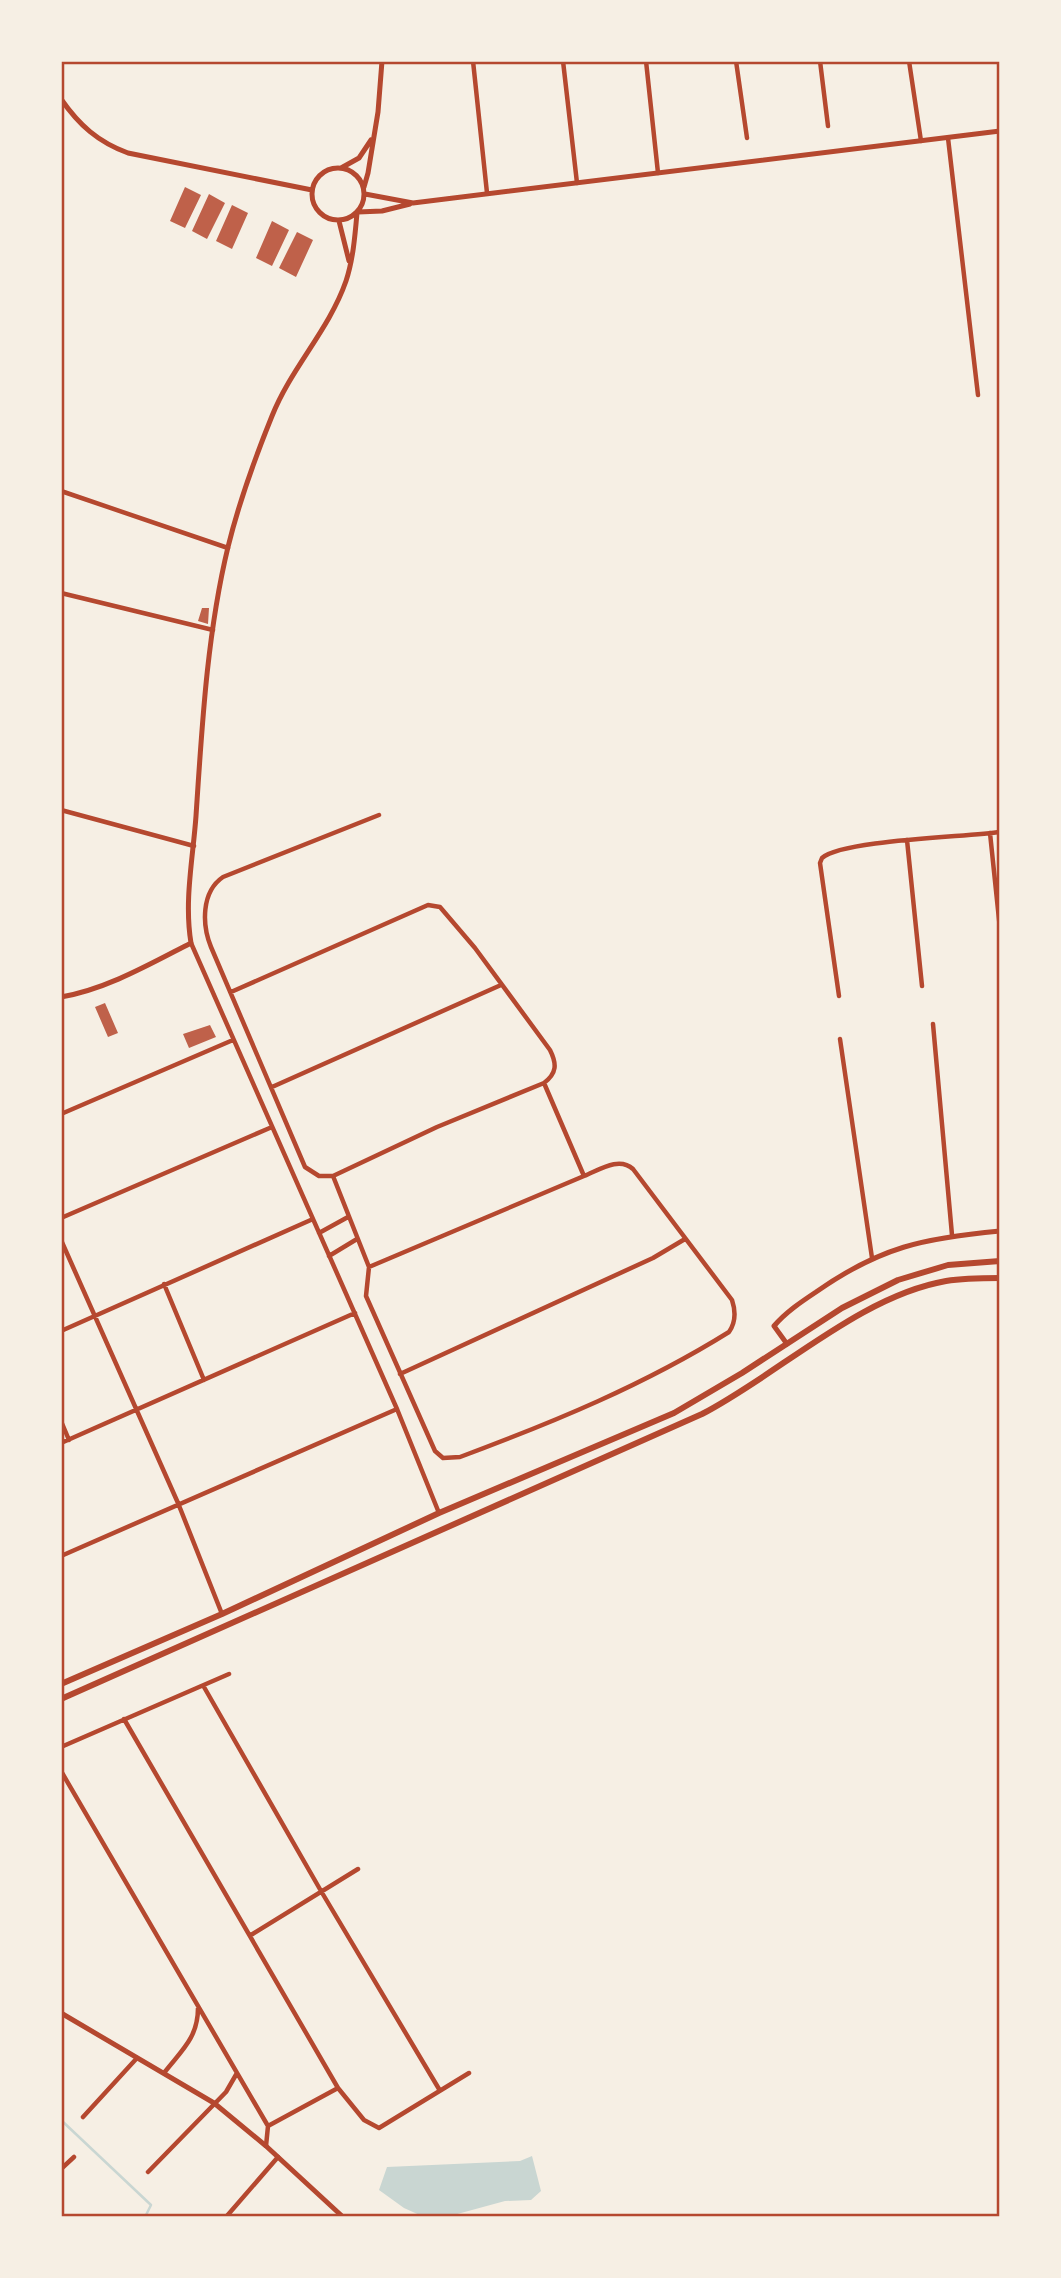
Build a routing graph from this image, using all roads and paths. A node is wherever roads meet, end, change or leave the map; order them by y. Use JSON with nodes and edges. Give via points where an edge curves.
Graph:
{"nodes":[{"id":1,"x":382,"y":61,"type":"edge"},
{"id":2,"x":473,"y":61,"type":"edge"},
{"id":3,"x":563,"y":61,"type":"edge"},
{"id":4,"x":646,"y":61,"type":"edge"},
{"id":5,"x":736,"y":61,"type":"edge"},
{"id":6,"x":820,"y":61,"type":"edge"},
{"id":7,"x":909,"y":61,"type":"edge"},
{"id":8,"x":61,"y":99,"type":"edge"},
{"id":9,"x":828,"y":125,"type":"dead end"},
{"id":10,"x":1000,"y":131,"type":"edge"},
{"id":11,"x":373,"y":137,"type":"junction"},
{"id":12,"x":747,"y":138,"type":"dead end"},
{"id":13,"x":948,"y":138,"type":"junction"},
{"id":14,"x":921,"y":141,"type":"junction"},
{"id":15,"x":340,"y":168,"type":"junction"},
{"id":16,"x":658,"y":173,"type":"junction"},
{"id":17,"x":577,"y":183,"type":"junction"},
{"id":18,"x":363,"y":187,"type":"junction"},
{"id":19,"x":312,"y":190,"type":"junction"},
{"id":20,"x":487,"y":193,"type":"junction"},
{"id":21,"x":365,"y":194,"type":"junction"},
{"id":22,"x":413,"y":203,"type":"junction"},
{"id":23,"x":357,"y":212,"type":"junction"},
{"id":24,"x":339,"y":220,"type":"junction"},
{"id":25,"x":350,"y":262,"type":"junction"},
{"id":26,"x":978,"y":395,"type":"dead end"},
{"id":27,"x":61,"y":491,"type":"edge"},
{"id":28,"x":228,"y":548,"type":"junction"},
{"id":29,"x":61,"y":593,"type":"edge"},
{"id":30,"x":214,"y":631,"type":"junction"},
{"id":31,"x":61,"y":810,"type":"edge"},
{"id":32,"x":379,"y":814,"type":"dead end"},
{"id":33,"x":1000,"y":832,"type":"edge"},
{"id":34,"x":990,"y":834,"type":"junction"},
{"id":35,"x":907,"y":840,"type":"junction"},
{"id":36,"x":194,"y":846,"type":"junction"},
{"id":37,"x":1000,"y":929,"type":"edge"},
{"id":38,"x":191,"y":943,"type":"junction"},
{"id":39,"x":502,"y":985,"type":"junction"},
{"id":40,"x":922,"y":986,"type":"dead end"},
{"id":41,"x":231,"y":992,"type":"junction"},
{"id":42,"x":839,"y":996,"type":"dead end"},
{"id":43,"x":61,"y":997,"type":"edge"},
{"id":44,"x":933,"y":1024,"type":"dead end"},
{"id":45,"x":840,"y":1039,"type":"dead end"},
{"id":46,"x":233,"y":1041,"type":"junction"},
{"id":47,"x":544,"y":1083,"type":"junction"},
{"id":48,"x":272,"y":1087,"type":"junction"},
{"id":49,"x":61,"y":1114,"type":"edge"},
{"id":50,"x":272,"y":1127,"type":"junction"},
{"id":51,"x":333,"y":1176,"type":"junction"},
{"id":52,"x":584,"y":1176,"type":"junction"},
{"id":53,"x":348,"y":1217,"type":"junction"},
{"id":54,"x":61,"y":1218,"type":"edge"},
{"id":55,"x":313,"y":1219,"type":"junction"},
{"id":56,"x":1000,"y":1231,"type":"edge"},
{"id":57,"x":319,"y":1233,"type":"junction"},
{"id":58,"x":952,"y":1235,"type":"junction"},
{"id":59,"x":357,"y":1239,"type":"junction"},
{"id":60,"x":685,"y":1239,"type":"junction"},
{"id":61,"x":61,"y":1240,"type":"edge"},
{"id":62,"x":329,"y":1256,"type":"junction"},
{"id":63,"x":872,"y":1258,"type":"junction"},
{"id":64,"x":1000,"y":1261,"type":"edge"},
{"id":65,"x":369,"y":1267,"type":"junction"},
{"id":66,"x":1000,"y":1278,"type":"edge"},
{"id":67,"x":164,"y":1284,"type":"junction"},
{"id":68,"x":355,"y":1313,"type":"junction"},
{"id":69,"x":96,"y":1314,"type":"junction"},
{"id":70,"x":61,"y":1331,"type":"edge"},
{"id":71,"x":787,"y":1344,"type":"junction"},
{"id":72,"x":400,"y":1374,"type":"junction"},
{"id":73,"x":204,"y":1380,"type":"junction"},
{"id":74,"x":137,"y":1408,"type":"junction"},
{"id":75,"x":397,"y":1409,"type":"junction"},
{"id":76,"x":61,"y":1421,"type":"edge"},
{"id":77,"x":69,"y":1440,"type":"junction"},
{"id":78,"x":61,"y":1443,"type":"edge"},
{"id":79,"x":178,"y":1503,"type":"junction"},
{"id":80,"x":439,"y":1513,"type":"junction"},
{"id":81,"x":61,"y":1556,"type":"edge"},
{"id":82,"x":222,"y":1614,"type":"junction"},
{"id":83,"x":229,"y":1674,"type":"dead end"},
{"id":84,"x":61,"y":1684,"type":"edge"},
{"id":85,"x":204,"y":1687,"type":"junction"},
{"id":86,"x":61,"y":1699,"type":"edge"},
{"id":87,"x":124,"y":1719,"type":"junction"},
{"id":88,"x":61,"y":1747,"type":"edge"},
{"id":89,"x":61,"y":1771,"type":"edge"},
{"id":90,"x":358,"y":1869,"type":"dead end"},
{"id":91,"x":321,"y":1891,"type":"junction"},
{"id":92,"x":251,"y":1935,"type":"junction"},
{"id":93,"x":198,"y":2006,"type":"junction"},
{"id":94,"x":61,"y":2014,"type":"edge"},
{"id":95,"x":137,"y":2058,"type":"junction"},
{"id":96,"x":237,"y":2072,"type":"junction"},
{"id":97,"x":163,"y":2073,"type":"junction"},
{"id":98,"x":469,"y":2073,"type":"dead end"},
{"id":99,"x":338,"y":2088,"type":"junction"},
{"id":100,"x":439,"y":2089,"type":"junction"},
{"id":101,"x":214,"y":2103,"type":"junction"},
{"id":102,"x":83,"y":2117,"type":"dead end"},
{"id":103,"x":268,"y":2126,"type":"junction"},
{"id":104,"x":266,"y":2146,"type":"junction"},
{"id":105,"x":74,"y":2157,"type":"dead end"},
{"id":106,"x":278,"y":2157,"type":"junction"},
{"id":107,"x":61,"y":2169,"type":"edge"},
{"id":108,"x":148,"y":2172,"type":"dead end"},
{"id":109,"x":341,"y":2216,"type":"edge"},
{"id":110,"x":226,"y":2217,"type":"edge"}],
"edges":[{"from":1,"to":11,"type":"main road"},
{"from":2,"to":20,"type":"street"},
{"from":3,"to":17,"type":"street"},
{"from":4,"to":16,"type":"street"},
{"from":5,"to":12,"type":"street"},
{"from":6,"to":9,"type":"street"},
{"from":7,"to":14,"type":"street"},
{"from":8,"to":19,"type":"main road","via":[[90,134],[110,147]]},
{"from":10,"to":13,"type":"main road"},
{"from":11,"to":15,"type":"main road","via":[[359,158]]},
{"from":11,"to":18,"type":"main road"},
{"from":13,"to":14,"type":"main road"},
{"from":13,"to":26,"type":"street"},
{"from":14,"to":16,"type":"main road"},
{"from":15,"to":18,"type":"main road","via":[[355,174]]},
{"from":15,"to":19,"type":"main road","via":[[322,174]]},
{"from":16,"to":17,"type":"main road"},
{"from":17,"to":20,"type":"main road"},
{"from":18,"to":21,"type":"main road"},
{"from":19,"to":24,"type":"main road","via":[[318,211]]},
{"from":20,"to":22,"type":"main road"},
{"from":21,"to":22,"type":"main road"},
{"from":21,"to":23,"type":"main road"},
{"from":22,"to":23,"type":"main road"},
{"from":23,"to":24,"type":"main road"},
{"from":23,"to":25,"type":"main road"},
{"from":24,"to":25,"type":"main road"},
{"from":25,"to":28,"type":"main road","via":[[333,309],[273,412]]},
{"from":27,"to":28,"type":"street"},
{"from":28,"to":30,"type":"main road"},
{"from":29,"to":30,"type":"street"},
{"from":30,"to":36,"type":"main road","via":[[202,715]]},
{"from":31,"to":36,"type":"street"},
{"from":32,"to":41,"type":"street","via":[[215,882],[209,894],[206,930]]},
{"from":33,"to":34,"type":"street"},
{"from":34,"to":35,"type":"street"},
{"from":34,"to":37,"type":"street"},
{"from":35,"to":40,"type":"street"},
{"from":35,"to":42,"type":"street","via":[[834,851],[822,858]]},
{"from":36,"to":38,"type":"main road","via":[[188,906]]},
{"from":38,"to":43,"type":"main road","via":[[114,979]]},
{"from":38,"to":46,"type":"street"},
{"from":39,"to":41,"type":"street","via":[[446,911],[428,905]]},
{"from":39,"to":47,"type":"street","via":[[556,1062],[553,1075]]},
{"from":39,"to":48,"type":"street"},
{"from":41,"to":48,"type":"street"},
{"from":44,"to":58,"type":"street"},
{"from":45,"to":63,"type":"street"},
{"from":46,"to":49,"type":"street"},
{"from":46,"to":50,"type":"street"},
{"from":47,"to":51,"type":"street"},
{"from":47,"to":52,"type":"street"},
{"from":48,"to":51,"type":"street","via":[[305,1167],[319,1176]]},
{"from":50,"to":54,"type":"street"},
{"from":50,"to":55,"type":"street"},
{"from":51,"to":53,"type":"street"},
{"from":52,"to":60,"type":"street","via":[[616,1163],[627,1164]]},
{"from":52,"to":65,"type":"street"},
{"from":53,"to":57,"type":"street"},
{"from":53,"to":59,"type":"street"},
{"from":55,"to":57,"type":"street"},
{"from":55,"to":67,"type":"street"},
{"from":56,"to":58,"type":"main road"},
{"from":57,"to":62,"type":"street"},
{"from":58,"to":63,"type":"main road"},
{"from":59,"to":62,"type":"street"},
{"from":59,"to":65,"type":"street"},
{"from":60,"to":72,"type":"street"},
{"from":60,"to":72,"type":"street","via":[[732,1300],[734,1325],[649,1379],[556,1421],[460,1457],[443,1458],[435,1451]]},
{"from":61,"to":69,"type":"street"},
{"from":62,"to":68,"type":"street"},
{"from":63,"to":71,"type":"main road","via":[[826,1284],[780,1319],[774,1326]]},
{"from":64,"to":71,"type":"main road","via":[[948,1265],[898,1280],[842,1308]]},
{"from":65,"to":72,"type":"street","via":[[366,1296]]},
{"from":66,"to":86,"type":"main road","via":[[946,1281],[912,1290],[859,1315],[702,1414]]},
{"from":67,"to":69,"type":"street"},
{"from":67,"to":73,"type":"street"},
{"from":68,"to":73,"type":"street"},
{"from":68,"to":75,"type":"street"},
{"from":69,"to":70,"type":"street"},
{"from":69,"to":74,"type":"street"},
{"from":71,"to":80,"type":"main road","via":[[674,1413]]},
{"from":73,"to":74,"type":"street"},
{"from":74,"to":77,"type":"street"},
{"from":74,"to":79,"type":"street"},
{"from":75,"to":79,"type":"street"},
{"from":75,"to":80,"type":"street"},
{"from":76,"to":77,"type":"street"},
{"from":77,"to":78,"type":"street"},
{"from":79,"to":81,"type":"street"},
{"from":79,"to":82,"type":"street"},
{"from":80,"to":82,"type":"main road"},
{"from":82,"to":84,"type":"main road"},
{"from":83,"to":85,"type":"street"},
{"from":85,"to":87,"type":"street"},
{"from":85,"to":91,"type":"street"},
{"from":87,"to":88,"type":"street"},
{"from":87,"to":92,"type":"street"},
{"from":89,"to":93,"type":"street"},
{"from":90,"to":91,"type":"street"},
{"from":91,"to":92,"type":"street"},
{"from":91,"to":100,"type":"street"},
{"from":92,"to":99,"type":"street"},
{"from":93,"to":96,"type":"street"},
{"from":93,"to":97,"type":"street","via":[[198,2024],[191,2040]]},
{"from":94,"to":95,"type":"main road"},
{"from":95,"to":97,"type":"main road"},
{"from":95,"to":102,"type":"street"},
{"from":96,"to":101,"type":"street"},
{"from":96,"to":103,"type":"street"},
{"from":97,"to":101,"type":"main road"},
{"from":98,"to":100,"type":"street"},
{"from":99,"to":100,"type":"street","via":[[363,2120],[379,2128]]},
{"from":99,"to":103,"type":"street"},
{"from":101,"to":104,"type":"main road"},
{"from":101,"to":108,"type":"street"},
{"from":103,"to":104,"type":"street"},
{"from":104,"to":106,"type":"main road"},
{"from":105,"to":107,"type":"street"},
{"from":106,"to":109,"type":"main road"},
{"from":106,"to":110,"type":"street"}]}
